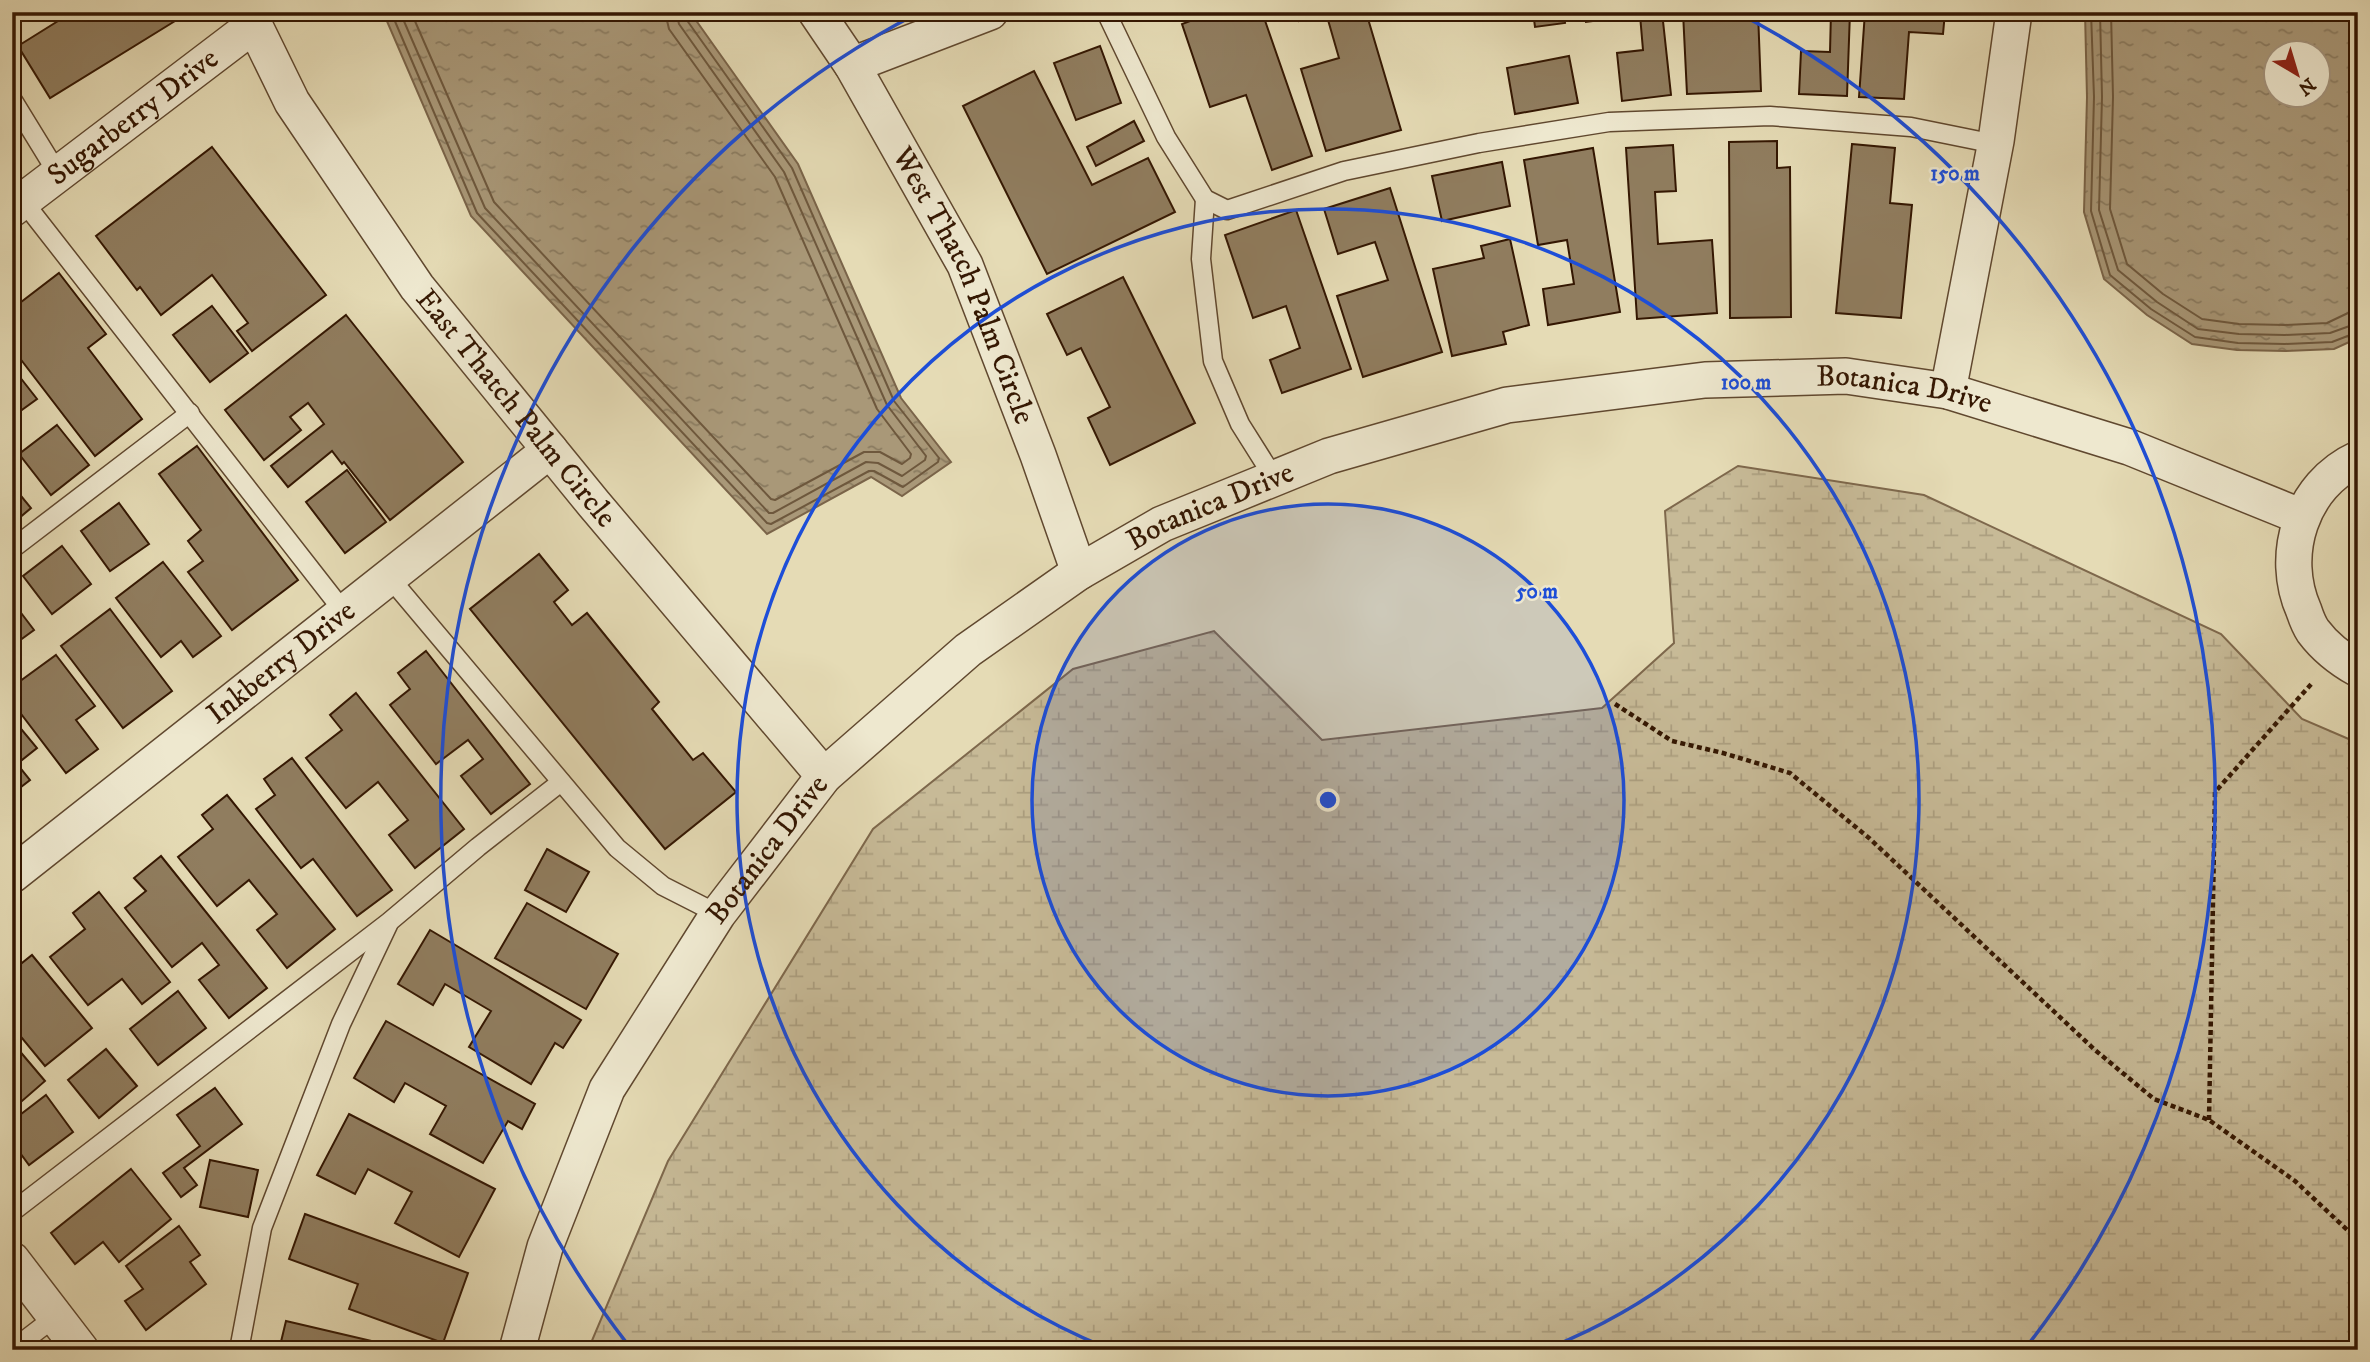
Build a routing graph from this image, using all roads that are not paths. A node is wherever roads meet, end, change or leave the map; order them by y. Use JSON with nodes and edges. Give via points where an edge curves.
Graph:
{"nodes":[{"id":1,"x":816,"y":12,"type":"edge"},
{"id":2,"x":990,"y":12,"type":"edge"},
{"id":3,"x":1106,"y":12,"type":"edge"},
{"id":4,"x":2014,"y":12,"type":"edge"},
{"id":5,"x":251,"y":19,"type":"edge"},
{"id":6,"x":852,"y":65,"type":"junction"},
{"id":7,"x":12,"y":99,"type":"edge"},
{"id":8,"x":1995,"y":144,"type":"junction"},
{"id":9,"x":58,"y":174,"type":"junction"},
{"id":10,"x":1205,"y":199,"type":"junction"},
{"id":11,"x":18,"y":205,"type":"edge"},
{"id":12,"x":1948,"y":391,"type":"junction"},
{"id":13,"x":190,"y":413,"type":"junction"},
{"id":14,"x":550,"y":450,"type":"junction"},
{"id":15,"x":2358,"y":459,"type":"edge"},
{"id":16,"x":1274,"y":478,"type":"junction"},
{"id":17,"x":2302,"y":517,"type":"junction"},
{"id":18,"x":12,"y":550,"type":"edge"},
{"id":19,"x":1079,"y":572,"type":"junction"},
{"id":20,"x":389,"y":577,"type":"junction"},
{"id":21,"x":344,"y":612,"type":"junction"},
{"id":22,"x":2358,"y":669,"type":"edge"},
{"id":23,"x":824,"y":776,"type":"junction"},
{"id":24,"x":561,"y":782,"type":"junction"},
{"id":25,"x":12,"y":875,"type":"edge"},
{"id":26,"x":718,"y":914,"type":"junction"},
{"id":27,"x":389,"y":922,"type":"junction"},
{"id":28,"x":12,"y":1212,"type":"edge"},
{"id":29,"x":12,"y":1260,"type":"edge"},
{"id":30,"x":55,"y":1317,"type":"junction"},
{"id":31,"x":12,"y":1350,"type":"edge"},
{"id":32,"x":80,"y":1350,"type":"edge"},
{"id":33,"x":239,"y":1350,"type":"edge"},
{"id":34,"x":517,"y":1350,"type":"edge"}],
"edges":[{"from":1,"to":6,"type":"street","name":"West Thatch Palm Circle"},
{"from":2,"to":6,"type":"street"},
{"from":3,"to":10,"type":"lane","via":[[1166,136]]},
{"from":4,"to":8,"type":"street"},
{"from":5,"to":9,"type":"street","name":"Sugarberry Drive"},
{"from":5,"to":14,"type":"street","name":"East Thatch Palm Circle","via":[[292,102],[417,287]]},
{"from":6,"to":19,"type":"street","name":"West Thatch Palm Circle","via":[[965,265]]},
{"from":7,"to":9,"type":"lane"},
{"from":8,"to":10,"type":"lane","via":[[1911,127],[1770,116],[1609,122],[1345,171],[1227,210]]},
{"from":8,"to":12,"type":"street"},
{"from":9,"to":11,"type":"street","name":"Sugarberry Drive"},
{"from":10,"to":16,"type":"lane","via":[[1201,259],[1213,361],[1240,424]]},
{"from":11,"to":13,"type":"lane"},
{"from":12,"to":16,"type":"street","name":"Botanica Drive","via":[[1846,376],[1705,380],[1520,403],[1329,456]]},
{"from":12,"to":17,"type":"street","name":"Botanica Drive","via":[[2129,447]]},
{"from":13,"to":18,"type":"lane"},
{"from":13,"to":21,"type":"lane"},
{"from":14,"to":20,"type":"street","name":"Inkberry Drive"},
{"from":14,"to":23,"type":"street","name":"East Thatch Palm Circle"},
{"from":15,"to":17,"type":"street","via":[[2319,489]]},
{"from":16,"to":19,"type":"street","name":"Botanica Drive","via":[[1162,524]]},
{"from":17,"to":22,"type":"street","via":[[2292,551],[2295,592],[2312,629],[2339,658]]},
{"from":19,"to":23,"type":"street","name":"Botanica Drive","via":[[968,650]]},
{"from":20,"to":21,"type":"street","name":"Inkberry Drive"},
{"from":20,"to":24,"type":"lane"},
{"from":21,"to":25,"type":"street","name":"Inkberry Drive"},
{"from":23,"to":26,"type":"street","name":"Botanica Drive"},
{"from":24,"to":26,"type":"lane","via":[[617,848],[663,886]]},
{"from":24,"to":27,"type":"lane"},
{"from":26,"to":34,"type":"street","name":"Botanica Drive","via":[[607,1089],[545,1247]]},
{"from":27,"to":28,"type":"lane"},
{"from":27,"to":33,"type":"lane","via":[[341,1024],[262,1228]]},
{"from":29,"to":30,"type":"street"},
{"from":30,"to":31,"type":"lane"},
{"from":30,"to":32,"type":"street"}]}
